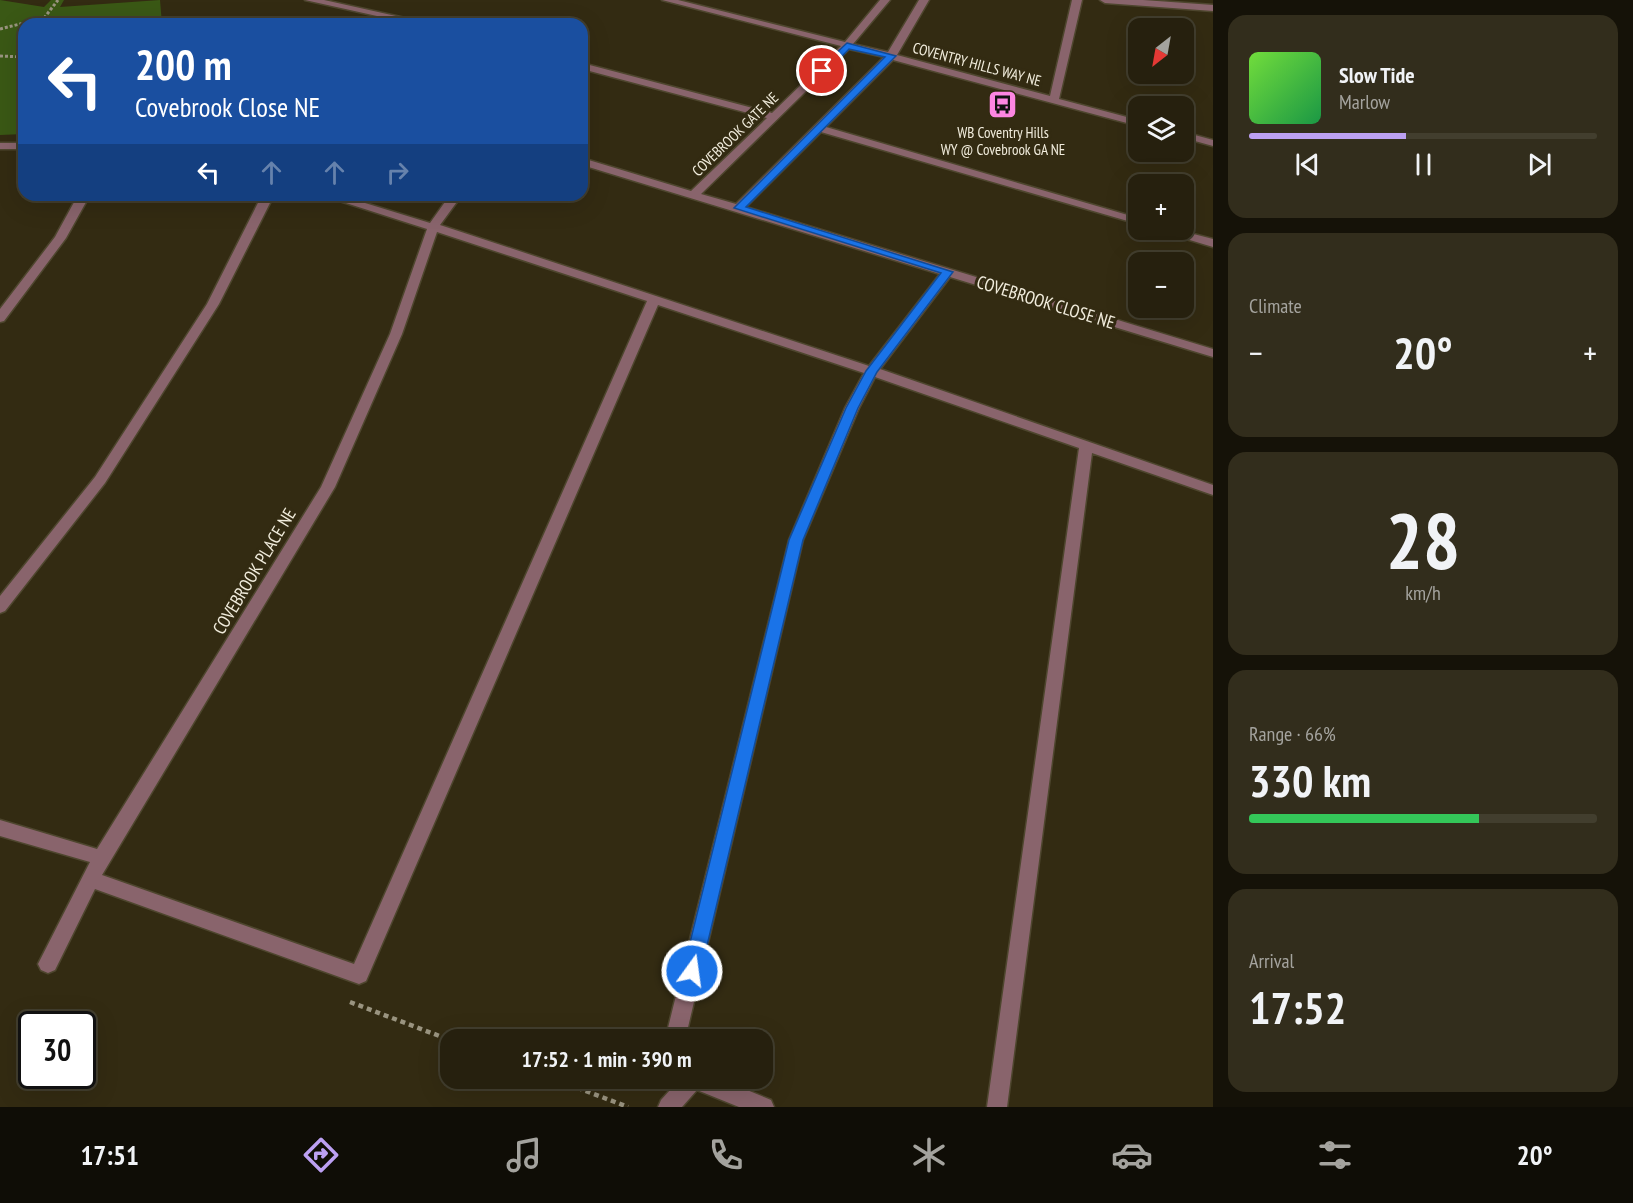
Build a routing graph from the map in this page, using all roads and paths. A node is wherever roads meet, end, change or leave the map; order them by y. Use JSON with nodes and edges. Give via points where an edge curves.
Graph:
{"nodes":[{"id":1,"x":58,"y":0,"type":"edge"},
{"id":2,"x":310,"y":0,"type":"edge"},
{"id":3,"x":667,"y":0,"type":"edge"},
{"id":4,"x":885,"y":0,"type":"edge"},
{"id":5,"x":924,"y":0,"type":"edge"},
{"id":6,"x":1077,"y":0,"type":"edge"},
{"id":7,"x":1105,"y":0,"type":"edge"},
{"id":8,"x":1213,"y":8,"type":"edge"},
{"id":9,"x":44,"y":18,"type":"edge"},
{"id":10,"x":398,"y":18,"type":"edge"},
{"id":11,"x":18,"y":24,"type":"edge"},
{"id":12,"x":0,"y":29,"type":"edge"},
{"id":13,"x":847,"y":46,"type":"junction"},
{"id":14,"x":0,"y":56,"type":"edge"},
{"id":15,"x":891,"y":56,"type":"junction"},
{"id":16,"x":18,"y":57,"type":"edge"},
{"id":17,"x":588,"y":68,"type":"edge"},
{"id":18,"x":1054,"y":100,"type":"junction"},
{"id":19,"x":775,"y":117,"type":"junction"},
{"id":20,"x":1128,"y":120,"type":"edge"},
{"id":21,"x":818,"y":128,"type":"junction"},
{"id":22,"x":1213,"y":129,"type":"edge"},
{"id":23,"x":1194,"y":138,"type":"edge"},
{"id":24,"x":1209,"y":142,"type":"edge"},
{"id":25,"x":0,"y":146,"type":"edge"},
{"id":26,"x":18,"y":146,"type":"edge"},
{"id":27,"x":588,"y":163,"type":"edge"},
{"id":28,"x":694,"y":194,"type":"junction"},
{"id":29,"x":81,"y":201,"type":"edge"},
{"id":30,"x":265,"y":201,"type":"edge"},
{"id":31,"x":348,"y":201,"type":"edge"},
{"id":32,"x":452,"y":201,"type":"edge"},
{"id":33,"x":739,"y":208,"type":"junction"},
{"id":34,"x":1128,"y":218,"type":"edge"},
{"id":35,"x":433,"y":226,"type":"junction"},
{"id":36,"x":1194,"y":238,"type":"edge"},
{"id":37,"x":1213,"y":243,"type":"edge"},
{"id":38,"x":948,"y":272,"type":"junction"},
{"id":39,"x":654,"y":299,"type":"junction"},
{"id":40,"x":0,"y":318,"type":"edge"},
{"id":41,"x":1213,"y":353,"type":"edge"},
{"id":42,"x":872,"y":371,"type":"junction"},
{"id":43,"x":1086,"y":448,"type":"junction"},
{"id":44,"x":1213,"y":490,"type":"edge"},
{"id":45,"x":0,"y":607,"type":"edge"},
{"id":46,"x":0,"y":828,"type":"edge"},
{"id":47,"x":101,"y":858,"type":"junction"},
{"id":48,"x":92,"y":880,"type":"junction"},
{"id":49,"x":48,"y":964,"type":"dead end"},
{"id":50,"x":678,"y":1029,"type":"edge"},
{"id":51,"x":581,"y":1089,"type":"edge"},
{"id":52,"x":683,"y":1089,"type":"edge"},
{"id":53,"x":718,"y":1089,"type":"edge"},
{"id":54,"x":628,"y":1107,"type":"edge"},
{"id":55,"x":668,"y":1107,"type":"edge"},
{"id":56,"x":764,"y":1107,"type":"edge"},
{"id":57,"x":998,"y":1107,"type":"edge"}],
"edges":[{"from":1,"to":9,"type":"path"},
{"from":2,"to":10,"type":"street"},
{"from":3,"to":13,"type":"street","name":"COVENTRY HILLS WAY NE"},
{"from":4,"to":13,"type":"street","name":"COVEBROOK GATE NE"},
{"from":5,"to":15,"type":"street"},
{"from":6,"to":18,"type":"street"},
{"from":7,"to":8,"type":"street"},
{"from":11,"to":12,"type":"path"},
{"from":13,"to":15,"type":"street","name":"COVENTRY HILLS WAY NE"},
{"from":13,"to":19,"type":"street","name":"COVEBROOK GATE NE"},
{"from":14,"to":16,"type":"path"},
{"from":15,"to":18,"type":"street","name":"COVENTRY HILLS WAY NE"},
{"from":15,"to":21,"type":"street"},
{"from":17,"to":19,"type":"street"},
{"from":18,"to":20,"type":"street","name":"COVENTRY HILLS WAY NE"},
{"from":19,"to":28,"type":"street","name":"COVEBROOK GATE NE"},
{"from":21,"to":33,"type":"street"},
{"from":21,"to":34,"type":"street"},
{"from":22,"to":24,"type":"street"},
{"from":23,"to":24,"type":"street"},
{"from":25,"to":26,"type":"street"},
{"from":27,"to":28,"type":"street"},
{"from":28,"to":33,"type":"street"},
{"from":29,"to":40,"type":"street","via":[[60,238]]},
{"from":30,"to":45,"type":"street","via":[[213,304],[100,480]]},
{"from":31,"to":35,"type":"street"},
{"from":32,"to":35,"type":"street","name":"COVEBROOK PLACE NE"},
{"from":33,"to":38,"type":"street","name":"COVEBROOK CLOSE NE"},
{"from":35,"to":39,"type":"street"},
{"from":35,"to":47,"type":"street","name":"COVEBROOK PLACE NE","via":[[396,334],[328,487]]},
{"from":36,"to":37,"type":"street"},
{"from":38,"to":41,"type":"street","name":"COVEBROOK CLOSE NE"},
{"from":38,"to":42,"type":"street"},
{"from":39,"to":42,"type":"street"},
{"from":39,"to":48,"type":"street","via":[[359,975]]},
{"from":42,"to":43,"type":"street"},
{"from":42,"to":50,"type":"street","via":[[852,408],[796,540]]},
{"from":43,"to":44,"type":"street"},
{"from":43,"to":57,"type":"street"},
{"from":46,"to":47,"type":"street"},
{"from":47,"to":48,"type":"street","name":"COVEBROOK PLACE NE"},
{"from":48,"to":49,"type":"street","name":"COVEBROOK PLACE NE"},
{"from":51,"to":54,"type":"path"},
{"from":52,"to":55,"type":"street"},
{"from":53,"to":56,"type":"street"}]}
